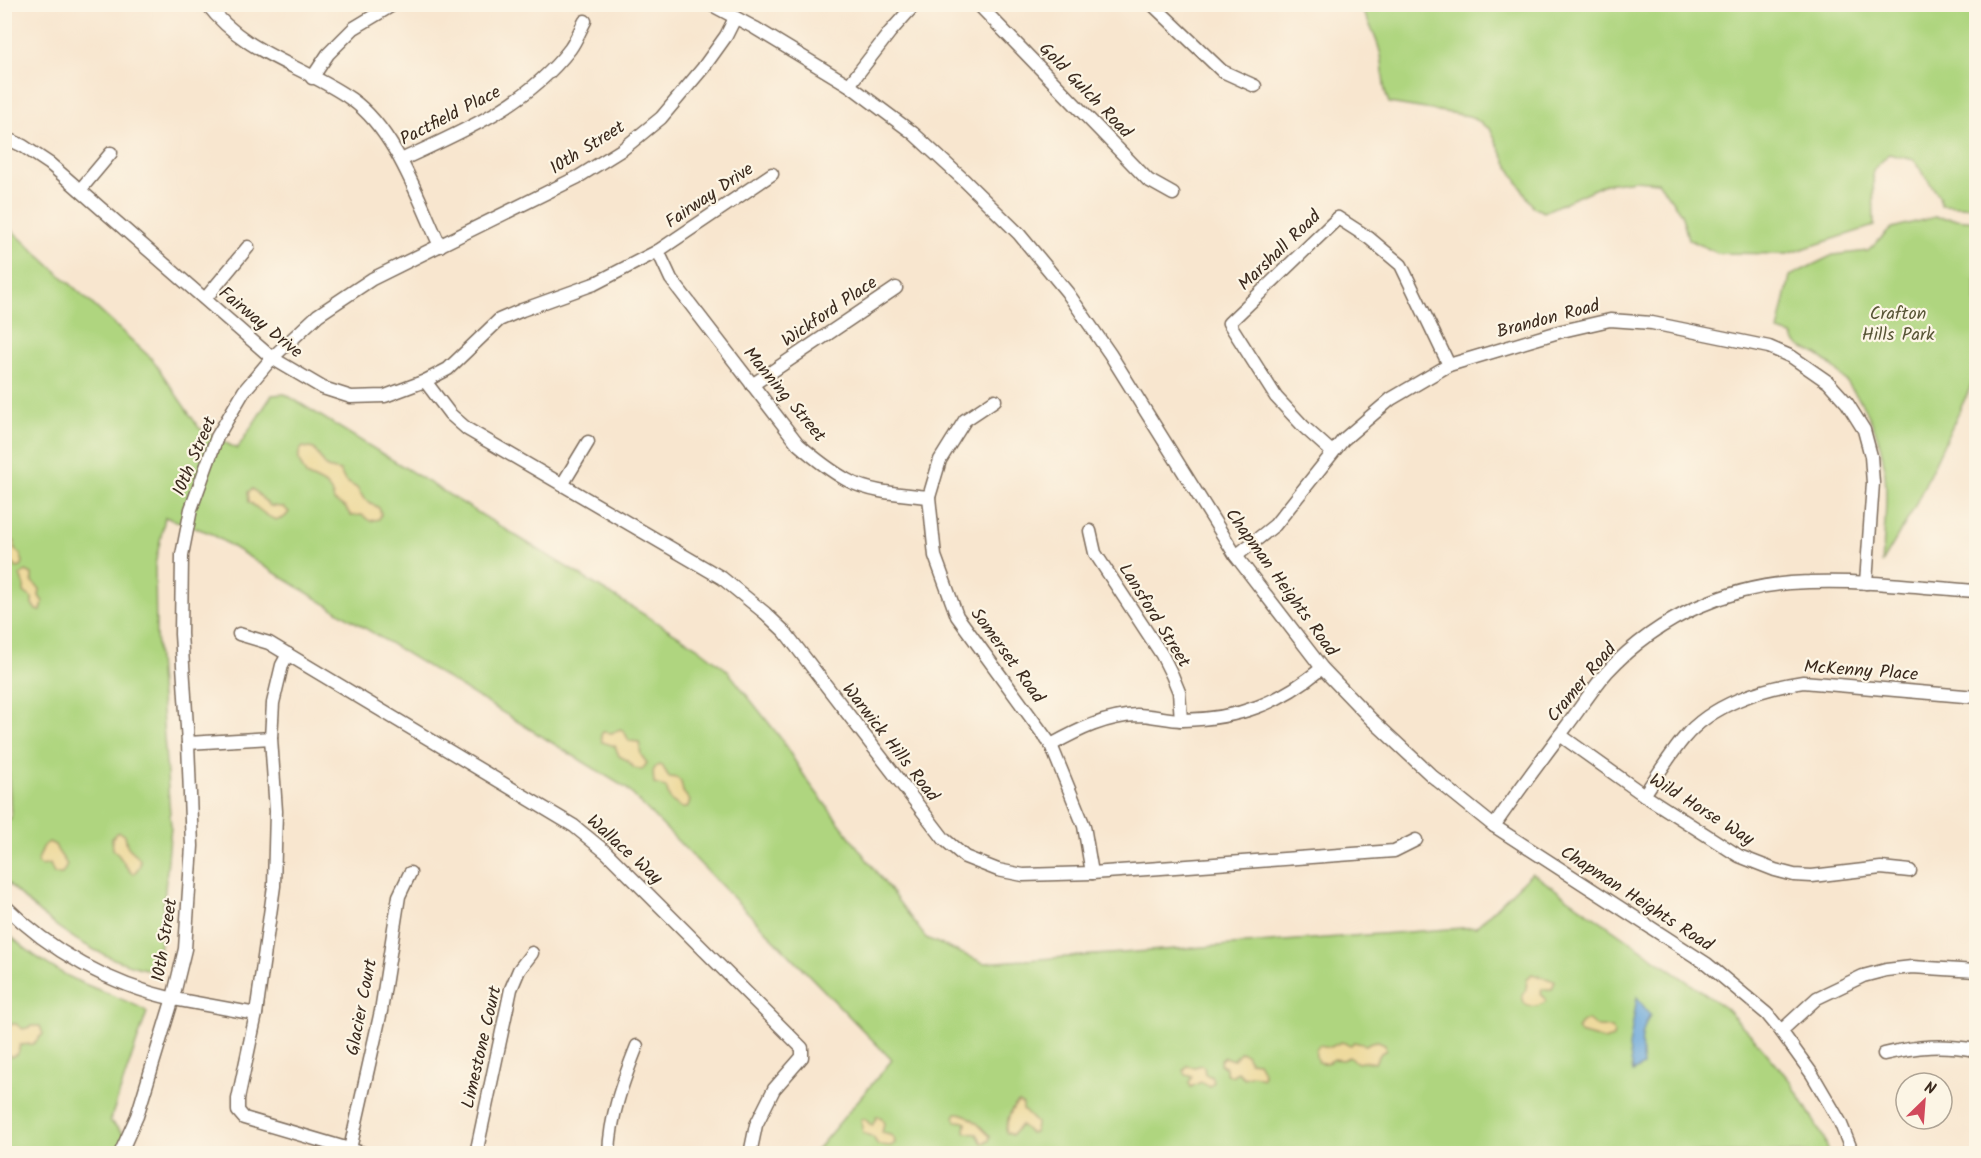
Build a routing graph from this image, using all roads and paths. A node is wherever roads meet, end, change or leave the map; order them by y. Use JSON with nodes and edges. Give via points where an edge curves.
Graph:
{"nodes":[{"id":1,"x":207,"y":4,"type":"edge"},
{"id":2,"x":394,"y":4,"type":"edge"},
{"id":3,"x":710,"y":4,"type":"edge"},
{"id":4,"x":915,"y":4,"type":"edge"},
{"id":5,"x":978,"y":4,"type":"edge"},
{"id":6,"x":1152,"y":4,"type":"edge"},
{"id":7,"x":735,"y":18,"type":"junction"},
{"id":8,"x":585,"y":21,"type":"dead end"},
{"id":9,"x":312,"y":78,"type":"junction"},
{"id":10,"x":849,"y":85,"type":"junction"},
{"id":11,"x":1255,"y":86,"type":"dead end"},
{"id":12,"x":4,"y":137,"type":"edge"},
{"id":13,"x":111,"y":153,"type":"dead end"},
{"id":14,"x":401,"y":160,"type":"junction"},
{"id":15,"x":772,"y":174,"type":"dead end"},
{"id":16,"x":80,"y":190,"type":"junction"},
{"id":17,"x":1173,"y":194,"type":"dead end"},
{"id":18,"x":440,"y":246,"type":"junction"},
{"id":19,"x":248,"y":247,"type":"dead end"},
{"id":20,"x":658,"y":251,"type":"junction"},
{"id":21,"x":896,"y":288,"type":"dead end"},
{"id":22,"x":205,"y":299,"type":"junction"},
{"id":23,"x":272,"y":358,"type":"junction"},
{"id":24,"x":1449,"y":365,"type":"junction"},
{"id":25,"x":425,"y":381,"type":"junction"},
{"id":26,"x":752,"y":385,"type":"junction"},
{"id":27,"x":994,"y":400,"type":"dead end"},
{"id":28,"x":588,"y":442,"type":"dead end"},
{"id":29,"x":1332,"y":452,"type":"junction"},
{"id":30,"x":562,"y":485,"type":"junction"},
{"id":31,"x":929,"y":497,"type":"junction"},
{"id":32,"x":1090,"y":531,"type":"dead end"},
{"id":33,"x":1236,"y":556,"type":"junction"},
{"id":34,"x":1866,"y":583,"type":"junction"},
{"id":35,"x":1977,"y":591,"type":"edge"},
{"id":36,"x":238,"y":634,"type":"dead end"},
{"id":37,"x":288,"y":654,"type":"junction"},
{"id":38,"x":1322,"y":668,"type":"junction"},
{"id":39,"x":1977,"y":696,"type":"edge"},
{"id":40,"x":1181,"y":720,"type":"junction"},
{"id":41,"x":1560,"y":735,"type":"junction"},
{"id":42,"x":270,"y":738,"type":"junction"},
{"id":43,"x":188,"y":743,"type":"junction"},
{"id":44,"x":1051,"y":745,"type":"junction"},
{"id":45,"x":1644,"y":795,"type":"junction"},
{"id":46,"x":1494,"y":826,"type":"junction"},
{"id":47,"x":1416,"y":840,"type":"dead end"},
{"id":48,"x":1910,"y":871,"type":"dead end"},
{"id":49,"x":410,"y":873,"type":"dead end"},
{"id":50,"x":1092,"y":873,"type":"junction"},
{"id":51,"x":4,"y":905,"type":"edge"},
{"id":52,"x":532,"y":953,"type":"dead end"},
{"id":53,"x":1977,"y":971,"type":"edge"},
{"id":54,"x":173,"y":998,"type":"junction"},
{"id":55,"x":256,"y":1014,"type":"junction"},
{"id":56,"x":1781,"y":1031,"type":"junction"},
{"id":57,"x":637,"y":1046,"type":"dead end"},
{"id":58,"x":1977,"y":1050,"type":"edge"},
{"id":59,"x":1884,"y":1054,"type":"dead end"},
{"id":60,"x":350,"y":1149,"type":"junction"},
{"id":61,"x":120,"y":1154,"type":"edge"},
{"id":62,"x":366,"y":1154,"type":"edge"},
{"id":63,"x":476,"y":1154,"type":"edge"},
{"id":64,"x":609,"y":1154,"type":"edge"},
{"id":65,"x":750,"y":1154,"type":"edge"},
{"id":66,"x":1853,"y":1154,"type":"edge"}],
"edges":[{"from":1,"to":9,"type":"street","via":[[241,39]]},
{"from":2,"to":9,"type":"street","via":[[354,28],[328,54]]},
{"from":3,"to":7,"type":"street","name":"Chapman Heights Road"},
{"from":4,"to":10,"type":"street"},
{"from":5,"to":17,"type":"street","name":"Gold Gulch Road","via":[[1148,180]]},
{"from":6,"to":11,"type":"street","via":[[1222,71]]},
{"from":7,"to":10,"type":"street","name":"Chapman Heights Road"},
{"from":7,"to":18,"type":"street","name":"10th Street","via":[[696,77],[661,118],[623,148],[578,177]]},
{"from":8,"to":14,"type":"street","name":"Pactfield Place","via":[[571,48],[525,95],[477,124]]},
{"from":9,"to":14,"type":"street","via":[[353,100]]},
{"from":10,"to":33,"type":"street","name":"Chapman Heights Road","via":[[913,133],[965,180],[1019,234],[1067,292]]},
{"from":12,"to":16,"type":"street","name":"Fairway Drive","via":[[50,164]]},
{"from":13,"to":16,"type":"street"},
{"from":14,"to":18,"type":"street"},
{"from":15,"to":20,"type":"street","name":"Fairway Drive"},
{"from":16,"to":22,"type":"street","name":"Fairway Drive"},
{"from":18,"to":23,"type":"street","name":"10th Street","via":[[372,279],[318,315]]},
{"from":19,"to":22,"type":"street"},
{"from":20,"to":25,"type":"street","name":"Fairway Drive","via":[[594,284],[499,321],[448,369]]},
{"from":20,"to":26,"type":"street","name":"Manning Street","via":[[671,279]]},
{"from":21,"to":26,"type":"street","name":"Wickford Place"},
{"from":22,"to":23,"type":"street","name":"Fairway Drive"},
{"from":23,"to":25,"type":"street","name":"Fairway Drive","via":[[322,387],[351,397],[385,396]]},
{"from":23,"to":43,"type":"street","name":"10th Street","via":[[244,391],[217,437],[191,509],[180,591]]},
{"from":24,"to":29,"type":"street","name":"Brandon Road","via":[[1391,399]]},
{"from":24,"to":29,"type":"street","name":"Marshall Road","via":[[1401,265],[1338,218],[1229,323],[1276,397]]},
{"from":24,"to":34,"type":"street","name":"Brandon Road","via":[[1610,320],[1652,323],[1769,347],[1792,357],[1828,382],[1863,430],[1871,456],[1873,483]]},
{"from":25,"to":30,"type":"street","name":"Warwick Hills Road","via":[[467,429]]},
{"from":26,"to":31,"type":"street","name":"Manning Street","via":[[798,444],[830,469],[849,481],[880,491]]},
{"from":27,"to":31,"type":"street","name":"Somerset Road","via":[[965,420],[940,460]]},
{"from":28,"to":30,"type":"street"},
{"from":29,"to":33,"type":"street","name":"Brandon Road","via":[[1275,525]]},
{"from":30,"to":50,"type":"street","name":"Warwick Hills Road","via":[[722,578],[765,613],[785,633],[944,839],[965,857],[1023,875]]},
{"from":31,"to":44,"type":"street","name":"Somerset Road","via":[[934,556],[957,616]]},
{"from":32,"to":40,"type":"street","name":"Lansford Street","via":[[1095,553],[1172,675],[1179,692]]},
{"from":33,"to":38,"type":"street","name":"Chapman Heights Road"},
{"from":34,"to":35,"type":"street","name":"Cramer Road"},
{"from":34,"to":41,"type":"street","name":"Cramer Road","via":[[1770,585],[1722,597],[1676,616],[1639,642],[1607,673]]},
{"from":36,"to":37,"type":"street","name":"Wallace Way","via":[[269,643]]},
{"from":37,"to":42,"type":"street","via":[[273,703]]},
{"from":37,"to":65,"type":"street","name":"Wallace Way","via":[[574,826],[607,853],[802,1048],[802,1057],[774,1089],[756,1125]]},
{"from":38,"to":40,"type":"street","via":[[1282,697],[1263,705],[1216,718]]},
{"from":38,"to":46,"type":"street","name":"Chapman Heights Road","via":[[1432,776]]},
{"from":39,"to":45,"type":"street","name":"McKenny Place","via":[[1803,682],[1776,686],[1716,711],[1685,736]]},
{"from":40,"to":44,"type":"street","via":[[1137,715],[1111,719],[1084,726]]},
{"from":41,"to":45,"type":"street","name":"Wild Horse Way"},
{"from":41,"to":46,"type":"street","name":"Cramer Road"},
{"from":42,"to":43,"type":"street"},
{"from":42,"to":55,"type":"street","via":[[276,811],[274,886]]},
{"from":43,"to":54,"type":"street","name":"10th Street","via":[[192,846],[189,916]]},
{"from":44,"to":50,"type":"street","name":"Somerset Road","via":[[1084,826]]},
{"from":45,"to":48,"type":"street","name":"Wild Horse Way","via":[[1739,856],[1775,870],[1812,876],[1881,868]]},
{"from":46,"to":56,"type":"street","name":"Chapman Heights Road","via":[[1707,964],[1767,1014]]},
{"from":47,"to":50,"type":"street","name":"Warwick Hills Road","via":[[1394,851]]},
{"from":49,"to":60,"type":"street","name":"Glacier Court","via":[[399,896],[381,1011]]},
{"from":51,"to":54,"type":"street","via":[[61,952],[109,977]]},
{"from":52,"to":63,"type":"street","name":"Limestone Court","via":[[519,970],[512,989]]},
{"from":53,"to":56,"type":"street","via":[[1912,968],[1863,976],[1817,998]]},
{"from":54,"to":55,"type":"street"},
{"from":54,"to":61,"type":"street","name":"10th Street","via":[[137,1116]]},
{"from":55,"to":60,"type":"street","via":[[238,1111],[244,1118]]},
{"from":56,"to":66,"type":"street","name":"Chapman Heights Road","via":[[1812,1074],[1840,1122]]},
{"from":57,"to":64,"type":"street","via":[[618,1094]]},
{"from":58,"to":59,"type":"street","via":[[1917,1047]]},
{"from":60,"to":62,"type":"street"}]}
